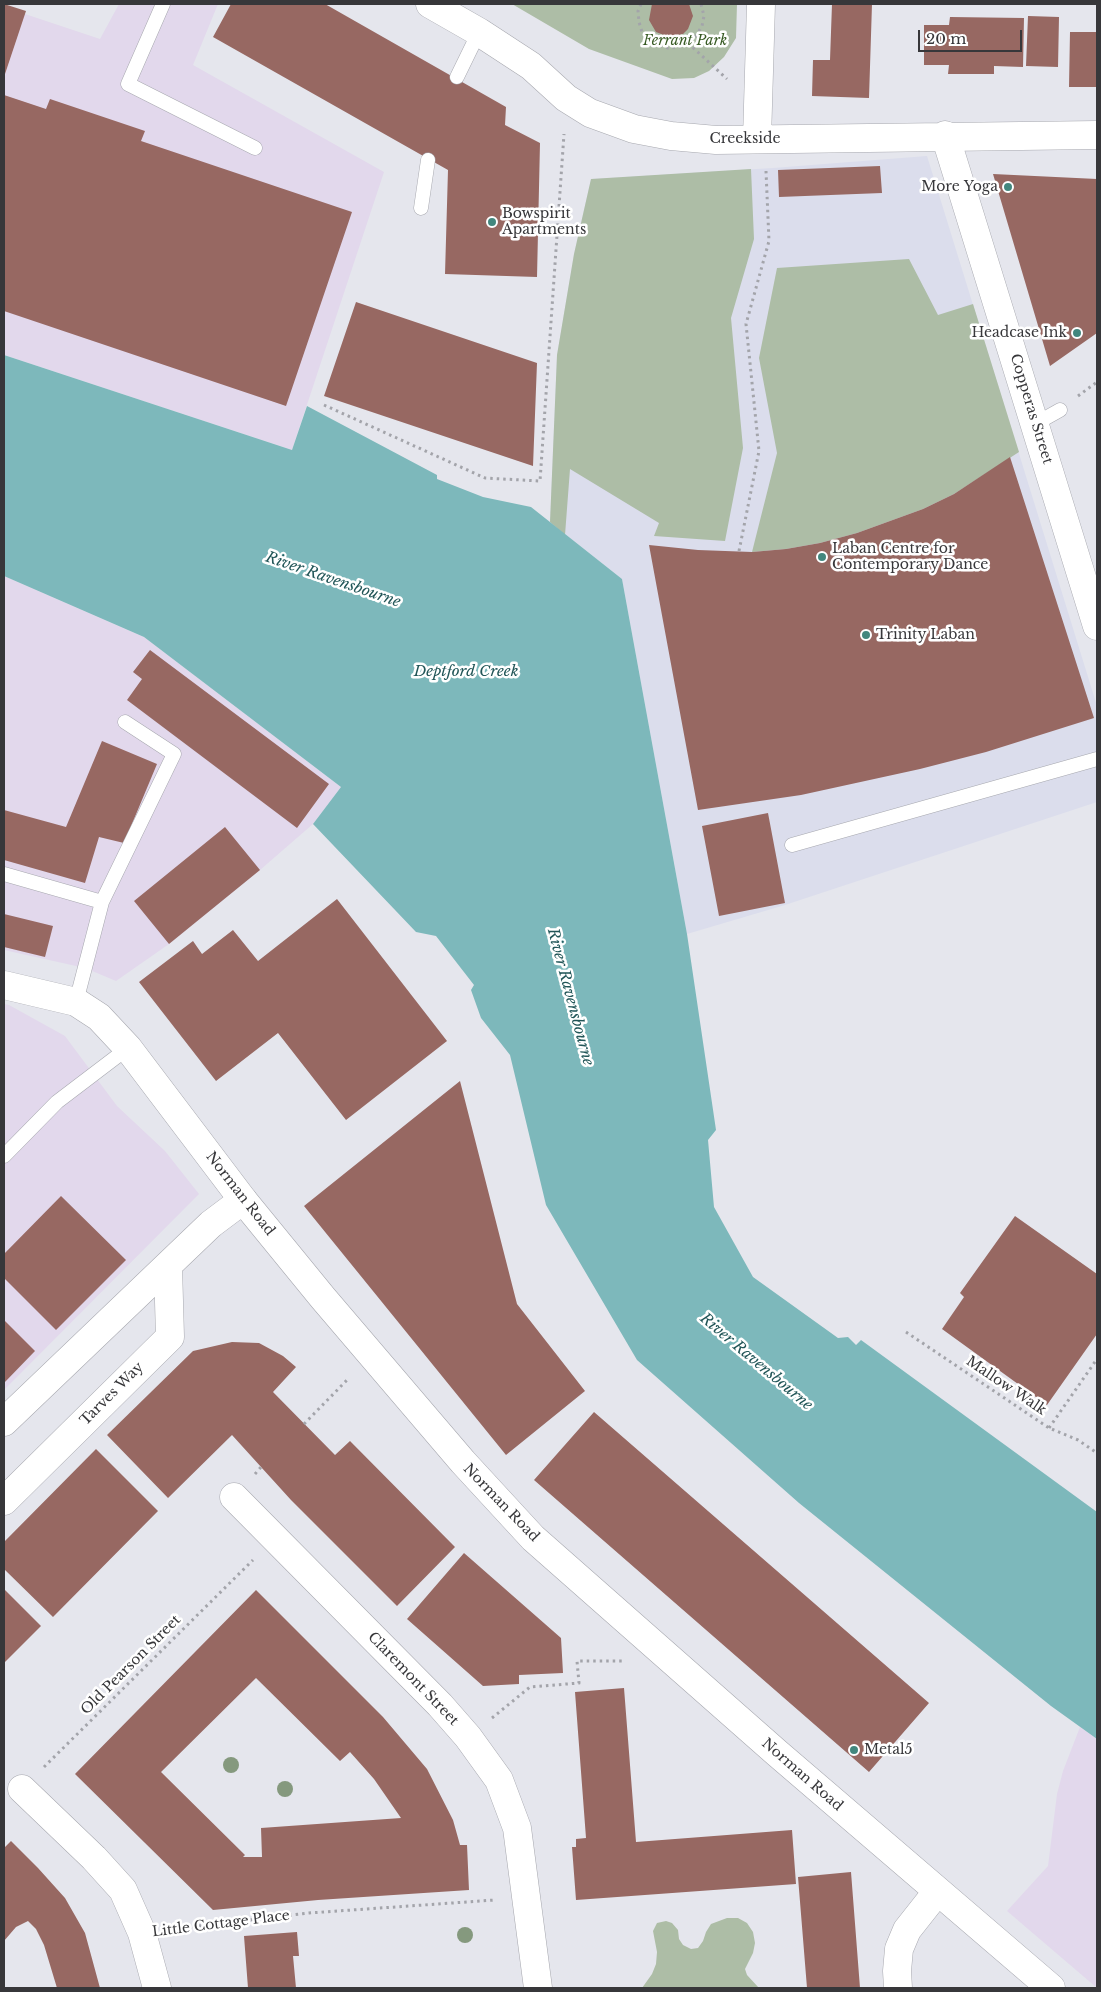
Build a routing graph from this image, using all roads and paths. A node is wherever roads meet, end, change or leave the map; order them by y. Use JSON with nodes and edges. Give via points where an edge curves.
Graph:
{"nodes":[{"id":1,"x":164,"y":4,"type":"edge"},
{"id":2,"x":640,"y":4,"type":"edge"},
{"id":3,"x":702,"y":4,"type":"edge"},
{"id":4,"x":761,"y":4,"type":"edge"},
{"id":5,"x":435,"y":5,"type":"edge"},
{"id":6,"x":479,"y":32,"type":"junction"},
{"id":7,"x":688,"y":43,"type":"junction"},
{"id":8,"x":457,"y":77,"type":"dead end"},
{"id":9,"x":728,"y":80,"type":"dead end"},
{"id":10,"x":566,"y":98,"type":"junction"},
{"id":11,"x":1097,"y":135,"type":"edge"},
{"id":12,"x":945,"y":136,"type":"junction"},
{"id":13,"x":757,"y":140,"type":"junction"},
{"id":14,"x":255,"y":148,"type":"dead end"},
{"id":15,"x":428,"y":160,"type":"dead end"},
{"id":16,"x":421,"y":208,"type":"dead end"},
{"id":17,"x":324,"y":405,"type":"dead end"},
{"id":18,"x":1060,"y":410,"type":"dead end"},
{"id":19,"x":1035,"y":424,"type":"junction"},
{"id":20,"x":739,"y":551,"type":"dead end"},
{"id":21,"x":1097,"y":626,"type":"edge"},
{"id":22,"x":125,"y":722,"type":"dead end"},
{"id":23,"x":1097,"y":759,"type":"edge"},
{"id":24,"x":792,"y":845,"type":"dead end"},
{"id":25,"x":4,"y":874,"type":"edge"},
{"id":26,"x":102,"y":902,"type":"junction"},
{"id":27,"x":4,"y":985,"type":"edge"},
{"id":28,"x":76,"y":1002,"type":"junction"},
{"id":29,"x":128,"y":1048,"type":"junction"},
{"id":30,"x":4,"y":1156,"type":"edge"},
{"id":31,"x":243,"y":1200,"type":"junction"},
{"id":32,"x":168,"y":1266,"type":"junction"},
{"id":33,"x":906,"y":1332,"type":"dead end"},
{"id":34,"x":1097,"y":1359,"type":"edge"},
{"id":35,"x":348,"y":1379,"type":"dead end"},
{"id":36,"x":4,"y":1422,"type":"edge"},
{"id":37,"x":304,"y":1424,"type":"dead end"},
{"id":38,"x":1049,"y":1428,"type":"junction"},
{"id":39,"x":1097,"y":1453,"type":"edge"},
{"id":40,"x":234,"y":1497,"type":"dead end"},
{"id":41,"x":4,"y":1501,"type":"edge"},
{"id":42,"x":275,"y":1538,"type":"junction"},
{"id":43,"x":630,"y":1661,"type":"dead end"},
{"id":44,"x":468,"y":1737,"type":"junction"},
{"id":45,"x":22,"y":1790,"type":"joint"},
{"id":46,"x":937,"y":1892,"type":"junction"},
{"id":47,"x":525,"y":1898,"type":"junction"},
{"id":48,"x":142,"y":1933,"type":"junction"},
{"id":49,"x":157,"y":1988,"type":"edge"},
{"id":50,"x":538,"y":1988,"type":"edge"},
{"id":51,"x":898,"y":1988,"type":"edge"},
{"id":52,"x":1051,"y":1988,"type":"edge"}],
"edges":[{"from":1,"to":14,"type":"lane","via":[[128,84]]},
{"from":2,"to":7,"type":"path","via":[[639,22],[649,40],[668,48]]},
{"from":3,"to":7,"type":"path","via":[[702,26]]},
{"from":4,"to":13,"type":"street"},
{"from":5,"to":6,"type":"street","name":"Creekside"},
{"from":6,"to":8,"type":"lane"},
{"from":6,"to":10,"type":"street","name":"Creekside","via":[[532,66]]},
{"from":7,"to":9,"type":"path"},
{"from":10,"to":13,"type":"street","name":"Creekside","via":[[590,113],[634,129],[670,136]]},
{"from":10,"to":17,"type":"path","via":[[540,481],[485,478]]},
{"from":11,"to":12,"type":"street","name":"Creekside"},
{"from":12,"to":13,"type":"street","name":"Creekside"},
{"from":12,"to":19,"type":"street","name":"Copperas Street"},
{"from":13,"to":20,"type":"path","via":[[766,169],[769,241],[746,324],[759,451]]},
{"from":15,"to":16,"type":"lane"},
{"from":18,"to":19,"type":"lane"},
{"from":19,"to":21,"type":"street","name":"Copperas Street"},
{"from":22,"to":26,"type":"lane","via":[[174,754]]},
{"from":23,"to":24,"type":"lane"},
{"from":25,"to":26,"type":"lane"},
{"from":26,"to":28,"type":"lane"},
{"from":27,"to":28,"type":"street","name":"Norman Road"},
{"from":28,"to":29,"type":"street","name":"Norman Road","via":[[99,1016]]},
{"from":29,"to":30,"type":"lane","via":[[57,1102]]},
{"from":29,"to":31,"type":"street","name":"Norman Road"},
{"from":31,"to":32,"type":"street","via":[[210,1224]]},
{"from":31,"to":46,"type":"street","name":"Norman Road","via":[[322,1298],[533,1538]]},
{"from":32,"to":36,"type":"street"},
{"from":32,"to":41,"type":"street","name":"Tarves Way","via":[[170,1337]]},
{"from":33,"to":38,"type":"path","name":"Mallow Walk"},
{"from":34,"to":38,"type":"path"},
{"from":35,"to":37,"type":"path"},
{"from":38,"to":39,"type":"path","name":"Mallow Walk","via":[[1078,1440]]},
{"from":40,"to":42,"type":"street","name":"Claremont Street"},
{"from":42,"to":44,"type":"street","name":"Claremont Street"},
{"from":42,"to":45,"type":"path","name":"Old Pearson Street"},
{"from":43,"to":44,"type":"path","via":[[577,1661],[579,1684],[530,1687]]},
{"from":44,"to":47,"type":"street","name":"Claremont Street","via":[[498,1780],[517,1828]]},
{"from":45,"to":48,"type":"street","name":"Little Cottage Place","via":[[123,1890]]},
{"from":46,"to":51,"type":"street","via":[[907,1930],[899,1949]]},
{"from":46,"to":52,"type":"street","name":"Norman Road"},
{"from":47,"to":48,"type":"path","name":"Little Cottage Place","via":[[309,1913]]},
{"from":47,"to":50,"type":"street","name":"Claremont Street"},
{"from":48,"to":49,"type":"street"}]}
